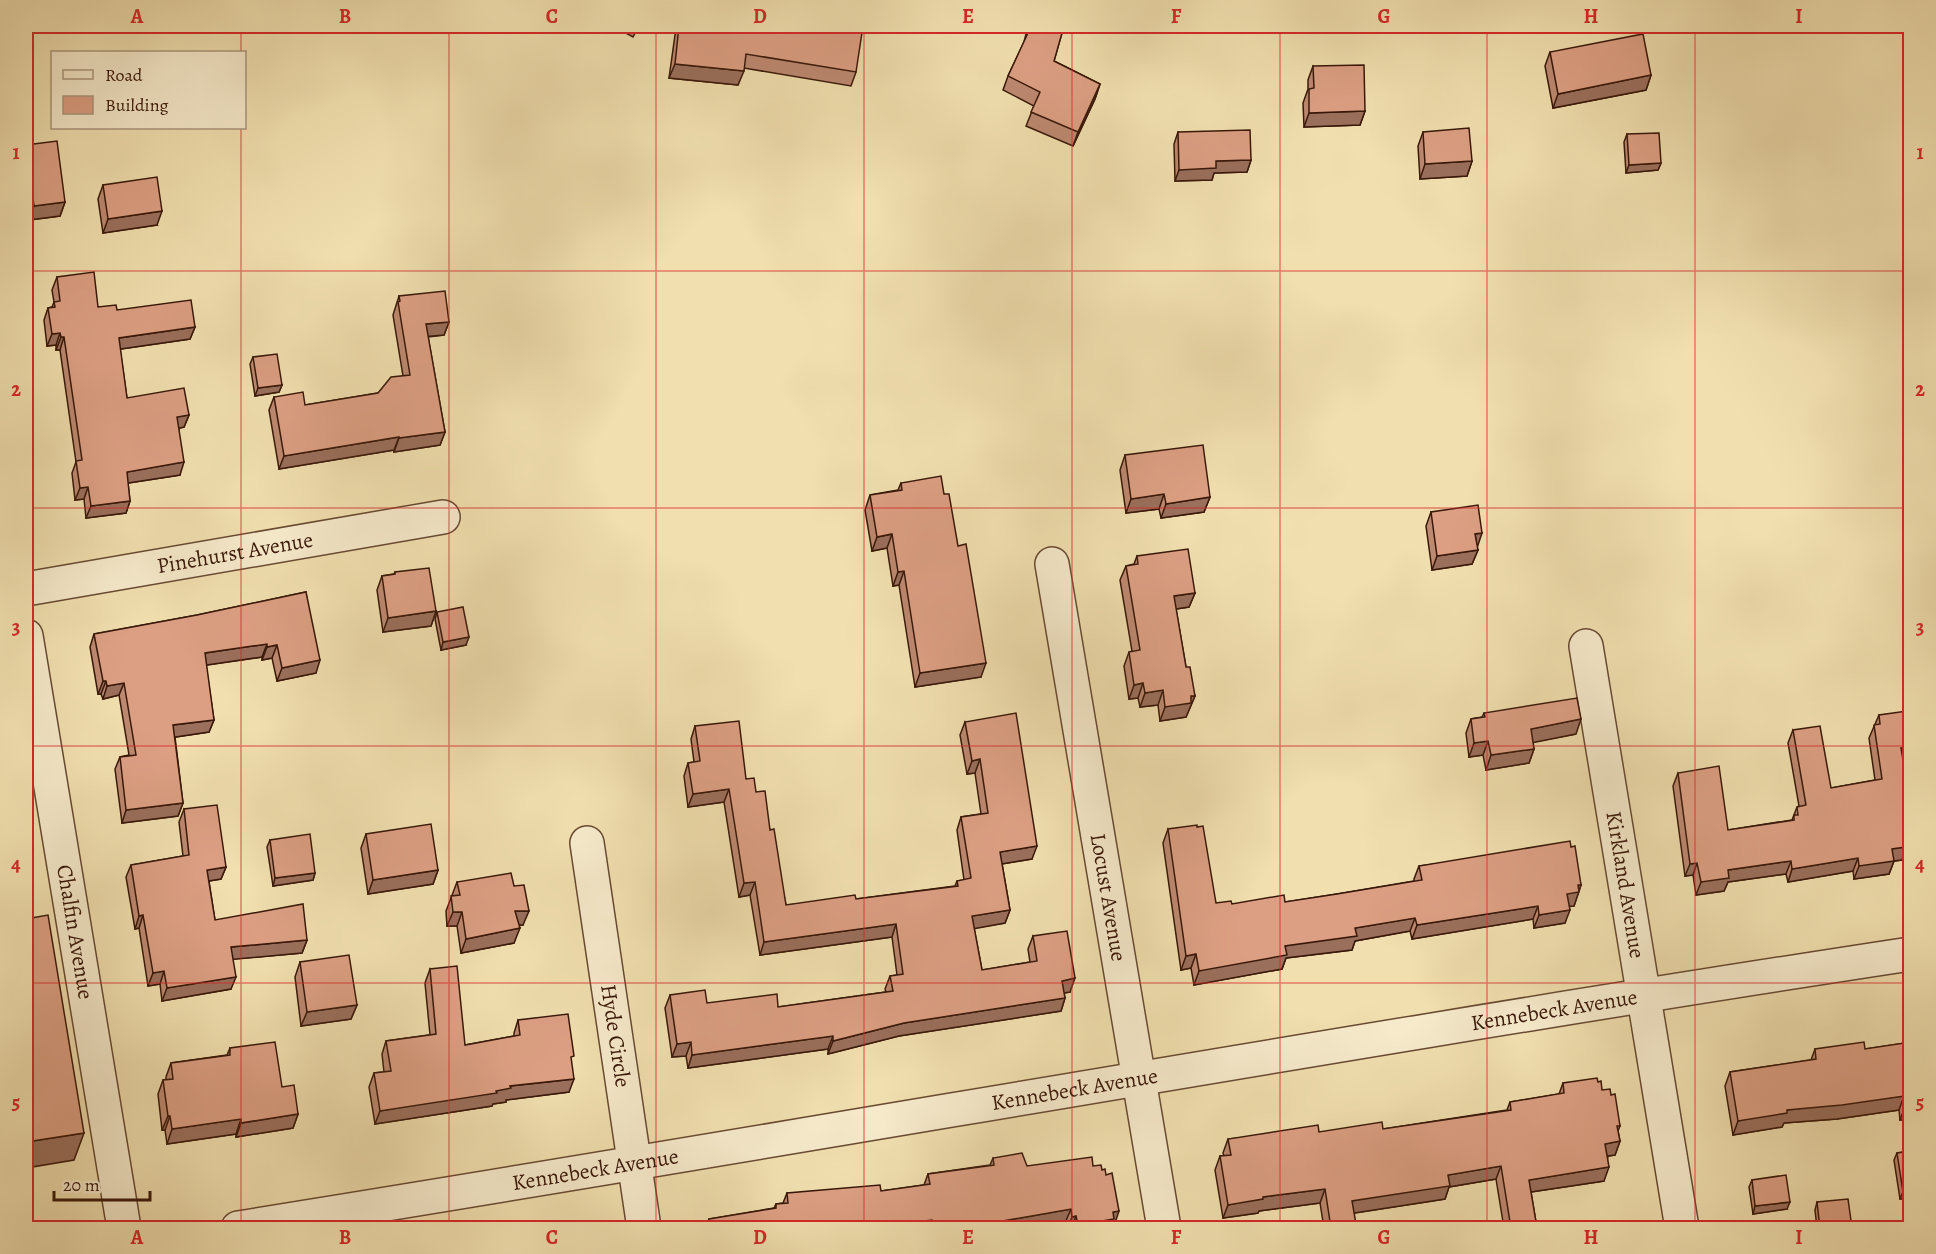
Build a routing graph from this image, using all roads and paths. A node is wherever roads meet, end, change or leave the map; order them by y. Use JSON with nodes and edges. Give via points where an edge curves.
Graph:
{"nodes":[{"id":1,"x":443,"y":517,"type":"dead end"},
{"id":2,"x":1052,"y":564,"type":"dead end"},
{"id":3,"x":26,"y":589,"type":"edge"},
{"id":4,"x":26,"y":636,"type":"edge"},
{"id":5,"x":1586,"y":646,"type":"dead end"},
{"id":6,"x":586,"y":843,"type":"dead end"},
{"id":7,"x":1911,"y":954,"type":"edge"},
{"id":8,"x":1643,"y":995,"type":"junction"},
{"id":9,"x":1140,"y":1080,"type":"junction"},
{"id":10,"x":633,"y":1165,"type":"junction"},
{"id":11,"x":382,"y":1217,"type":"edge"},
{"id":12,"x":124,"y":1228,"type":"edge"},
{"id":13,"x":238,"y":1228,"type":"edge"},
{"id":14,"x":644,"y":1228,"type":"edge"},
{"id":15,"x":1164,"y":1228,"type":"edge"},
{"id":16,"x":1682,"y":1228,"type":"edge"}],
"edges":[{"from":1,"to":3,"type":"street","name":"Pinehurst Avenue"},
{"from":2,"to":9,"type":"street","name":"Locust Avenue"},
{"from":4,"to":12,"type":"street","name":"Chalfin Avenue"},
{"from":5,"to":8,"type":"street","name":"Kirkland Avenue"},
{"from":6,"to":10,"type":"street","name":"Hyde Circle"},
{"from":7,"to":8,"type":"street","name":"Kennebeck Avenue"},
{"from":8,"to":9,"type":"street","name":"Kennebeck Avenue"},
{"from":8,"to":16,"type":"street","name":"Kirkland Avenue"},
{"from":9,"to":10,"type":"street","name":"Kennebeck Avenue"},
{"from":9,"to":15,"type":"street","name":"Locust Avenue"},
{"from":10,"to":11,"type":"street","name":"Kennebeck Avenue"},
{"from":10,"to":14,"type":"street","name":"Hyde Circle"},
{"from":11,"to":13,"type":"street","name":"Kennebeck Avenue"}]}
